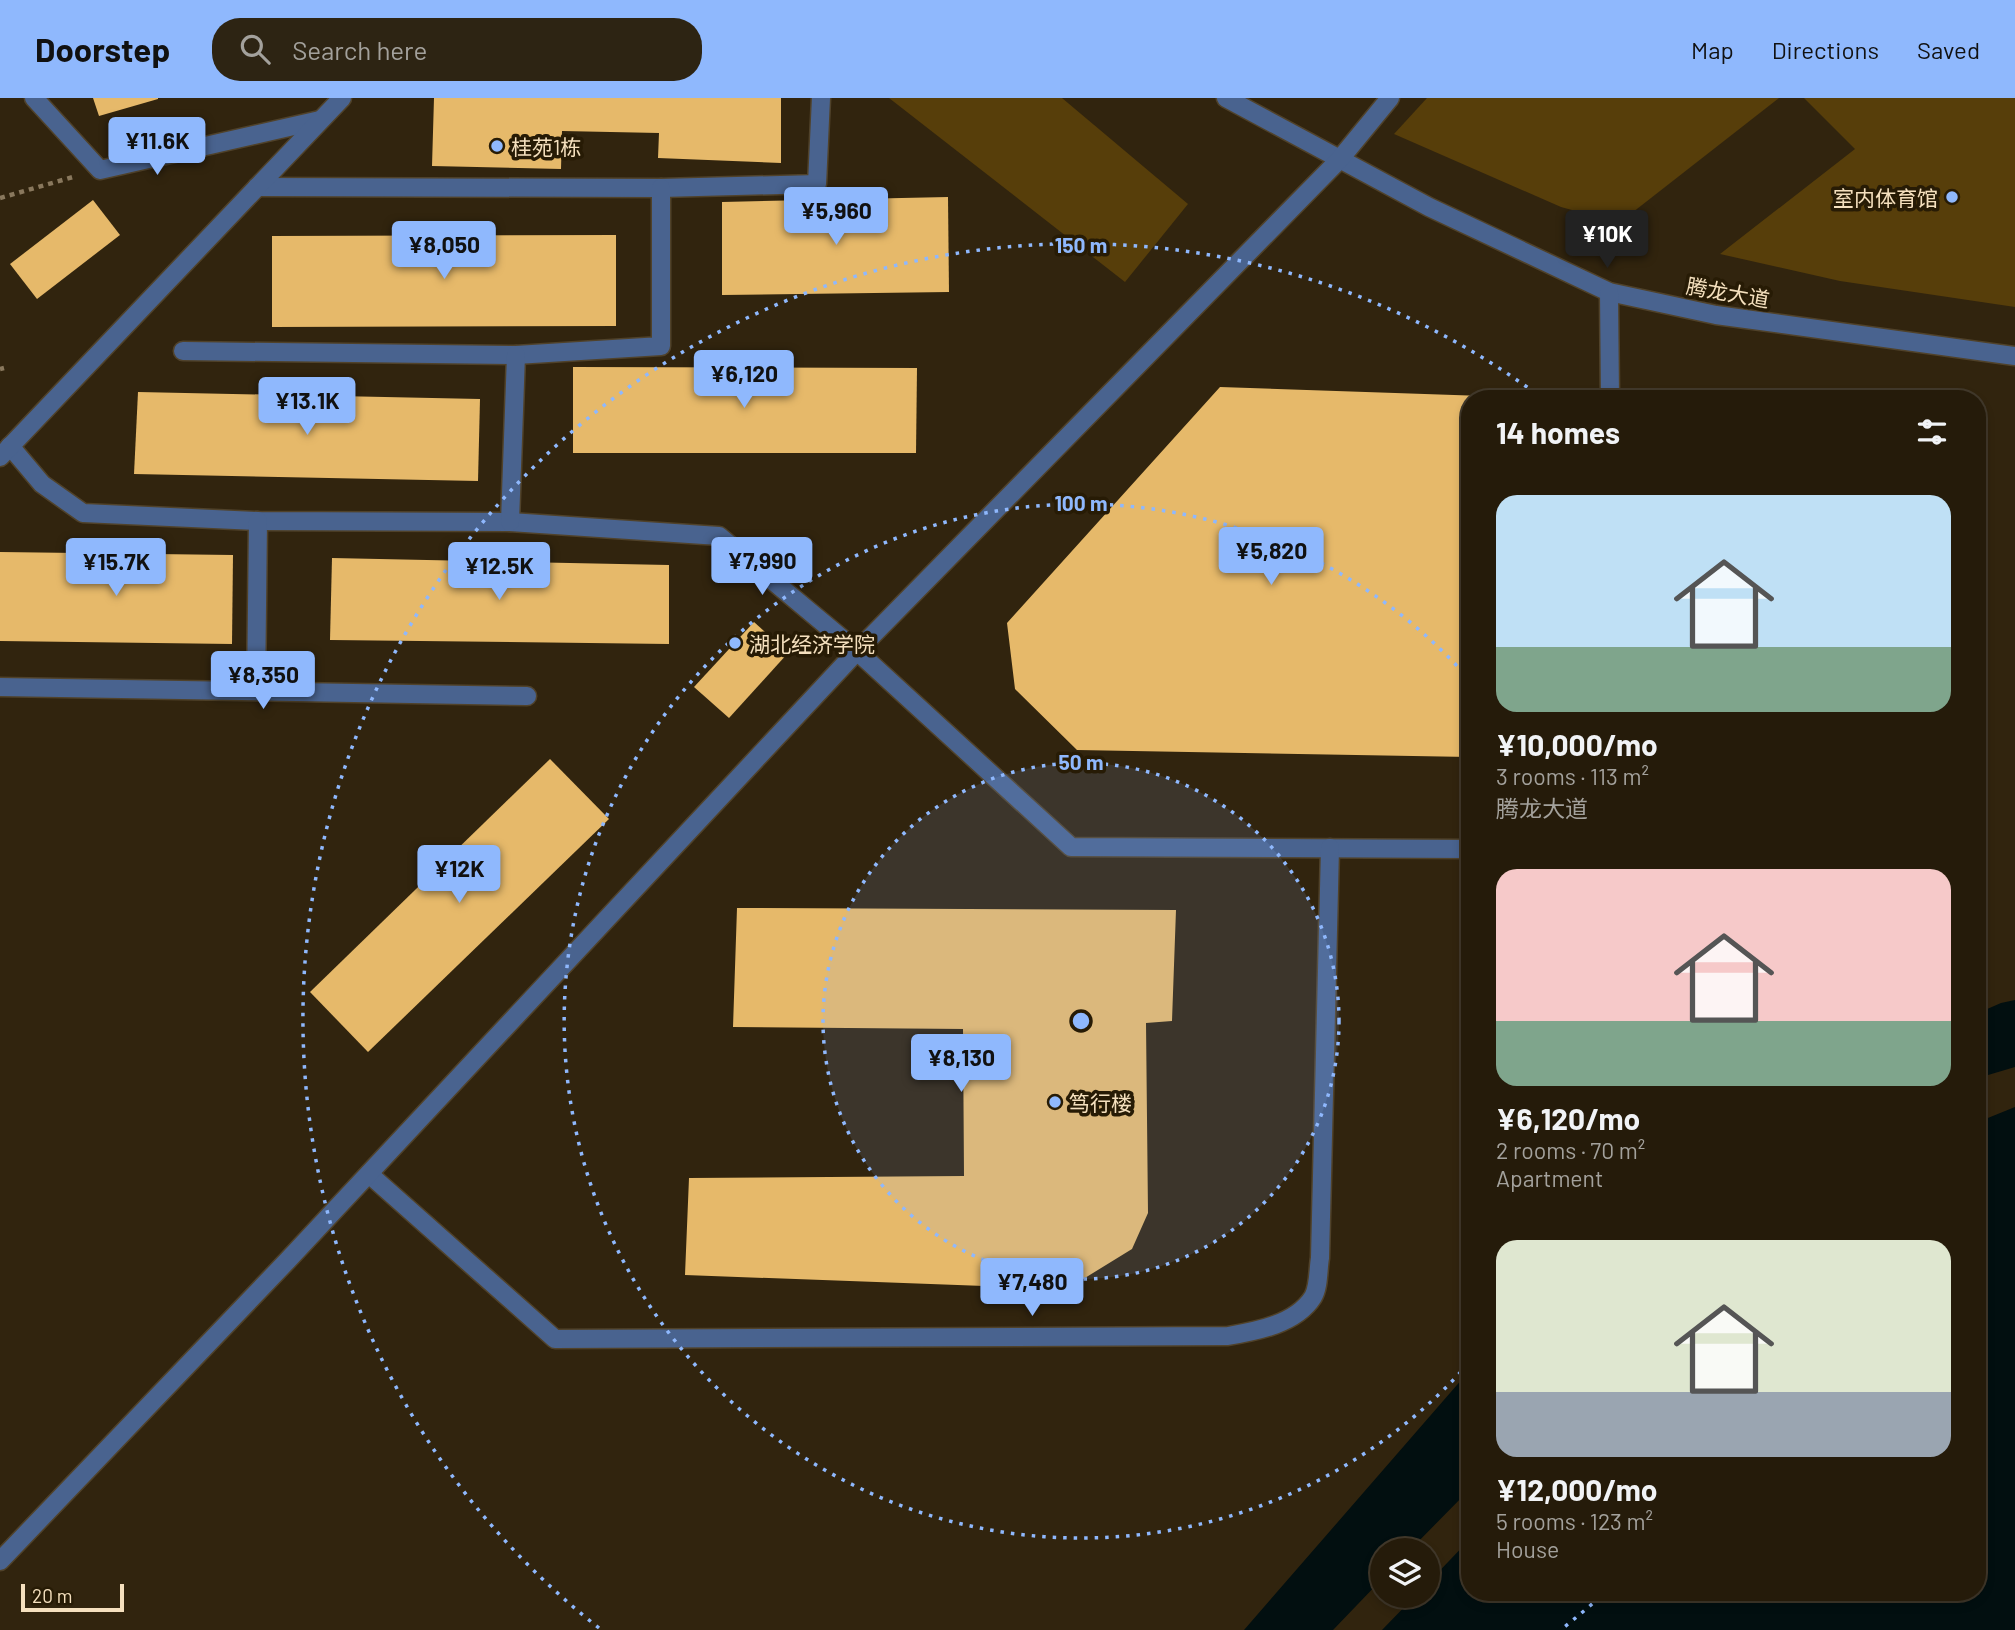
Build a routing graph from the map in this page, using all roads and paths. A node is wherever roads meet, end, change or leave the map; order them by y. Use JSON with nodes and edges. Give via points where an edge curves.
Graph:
{"nodes":[{"id":1,"x":34,"y":98,"type":"edge"},
{"id":2,"x":342,"y":98,"type":"edge"},
{"id":3,"x":821,"y":98,"type":"edge"},
{"id":4,"x":1226,"y":98,"type":"edge"},
{"id":5,"x":1390,"y":98,"type":"edge"},
{"id":6,"x":320,"y":120,"type":"junction"},
{"id":7,"x":1340,"y":159,"type":"junction"},
{"id":8,"x":100,"y":170,"type":"junction"},
{"id":9,"x":257,"y":187,"type":"junction"},
{"id":10,"x":662,"y":188,"type":"junction"},
{"id":11,"x":0,"y":198,"type":"edge"},
{"id":12,"x":1609,"y":292,"type":"junction"},
{"id":13,"x":183,"y":351,"type":"dead end"},
{"id":14,"x":516,"y":355,"type":"junction"},
{"id":15,"x":2015,"y":356,"type":"edge"},
{"id":16,"x":1610,"y":390,"type":"edge"},
{"id":17,"x":5,"y":452,"type":"edge"},
{"id":18,"x":258,"y":521,"type":"junction"},
{"id":19,"x":510,"y":522,"type":"junction"},
{"id":20,"x":858,"y":651,"type":"junction"},
{"id":21,"x":0,"y":687,"type":"edge"},
{"id":22,"x":256,"y":691,"type":"junction"},
{"id":23,"x":527,"y":696,"type":"dead end"},
{"id":24,"x":1330,"y":848,"type":"junction"},
{"id":25,"x":1461,"y":849,"type":"edge"},
{"id":26,"x":369,"y":1174,"type":"junction"},
{"id":27,"x":0,"y":1561,"type":"edge"}],
"edges":[{"from":1,"to":8,"type":"street"},
{"from":2,"to":6,"type":"street"},
{"from":3,"to":10,"type":"street","via":[[817,184]]},
{"from":4,"to":7,"type":"street","name":"腾龙大道"},
{"from":5,"to":7,"type":"street"},
{"from":6,"to":8,"type":"street"},
{"from":6,"to":9,"type":"street"},
{"from":7,"to":12,"type":"street","name":"腾龙大道","via":[[1429,207]]},
{"from":7,"to":20,"type":"street"},
{"from":8,"to":11,"type":"path"},
{"from":9,"to":10,"type":"street"},
{"from":9,"to":17,"type":"street"},
{"from":10,"to":14,"type":"street","via":[[662,346]]},
{"from":12,"to":15,"type":"street","name":"腾龙大道","via":[[1716,315]]},
{"from":12,"to":16,"type":"street"},
{"from":13,"to":14,"type":"street"},
{"from":14,"to":19,"type":"street"},
{"from":17,"to":18,"type":"street","via":[[83,513]]},
{"from":18,"to":19,"type":"street"},
{"from":18,"to":22,"type":"street"},
{"from":19,"to":20,"type":"street","via":[[719,536]]},
{"from":20,"to":24,"type":"street","via":[[1071,847]]},
{"from":20,"to":26,"type":"street"},
{"from":21,"to":22,"type":"street"},
{"from":22,"to":23,"type":"street"},
{"from":24,"to":25,"type":"street"},
{"from":24,"to":26,"type":"street","via":[[1320,1258],[1314,1296],[1294,1314],[1264,1330],[1228,1336],[555,1339]]},
{"from":26,"to":27,"type":"street"}]}
